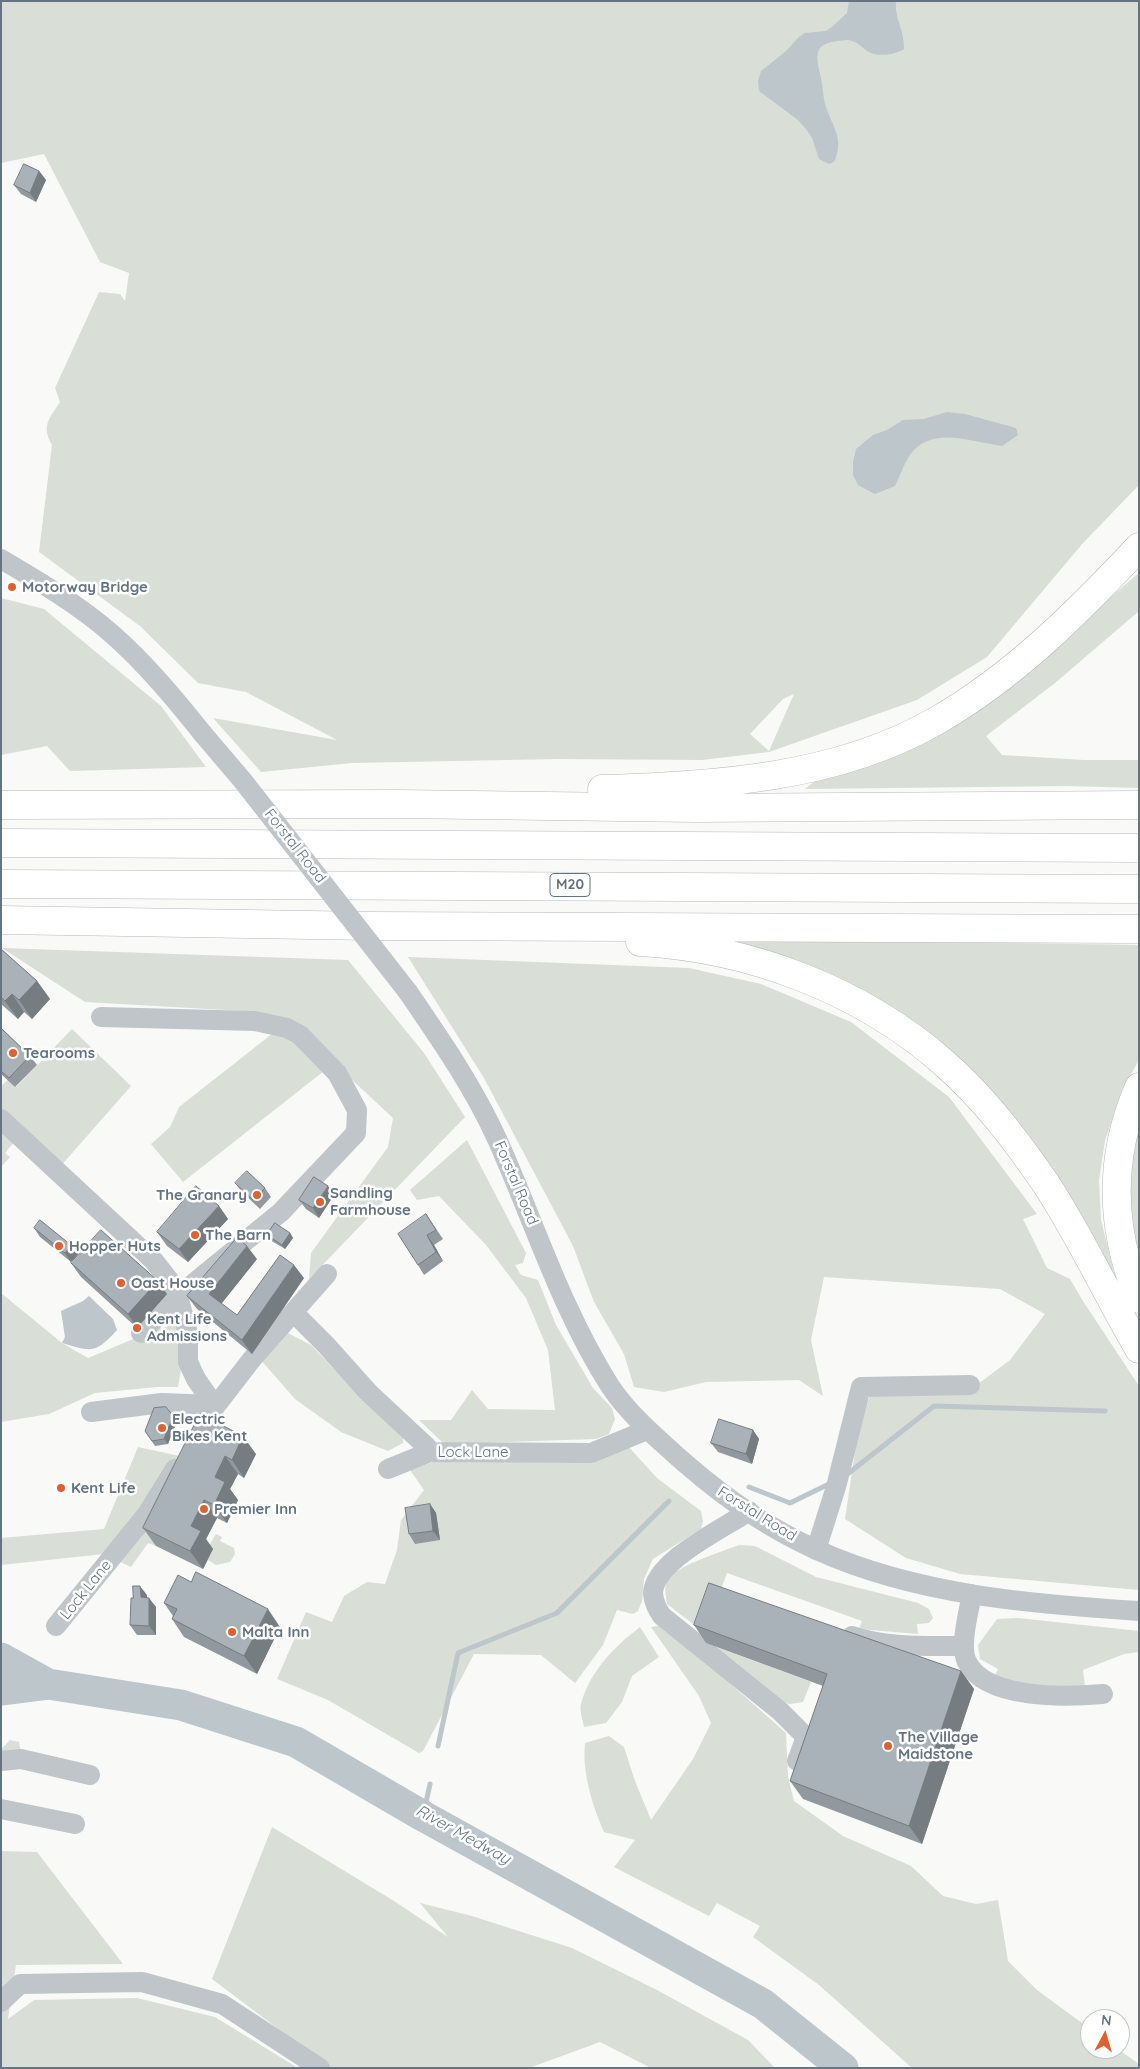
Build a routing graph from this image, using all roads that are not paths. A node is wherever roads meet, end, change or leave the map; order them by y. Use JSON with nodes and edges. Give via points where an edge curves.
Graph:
{"nodes":[{"id":1,"x":1139,"y":548,"type":"edge"},
{"id":2,"x":1,"y":559,"type":"edge"},
{"id":3,"x":398,"y":804,"type":"junction"},
{"id":4,"x":1,"y":805,"type":"edge"},
{"id":5,"x":1139,"y":805,"type":"edge"},
{"id":6,"x":1,"y":843,"type":"edge"},
{"id":7,"x":1139,"y":848,"type":"edge"},
{"id":8,"x":1,"y":884,"type":"edge"},
{"id":9,"x":1139,"y":889,"type":"edge"},
{"id":10,"x":1,"y":920,"type":"edge"},
{"id":11,"x":371,"y":926,"type":"junction"},
{"id":12,"x":1139,"y":929,"type":"edge"},
{"id":13,"x":101,"y":1017,"type":"dead end"},
{"id":14,"x":1139,"y":1087,"type":"edge"},
{"id":15,"x":1,"y":1119,"type":"edge"},
{"id":16,"x":327,"y":1274,"type":"dead end"},
{"id":17,"x":178,"y":1296,"type":"junction"},
{"id":18,"x":1139,"y":1299,"type":"edge"},
{"id":19,"x":294,"y":1313,"type":"junction"},
{"id":20,"x":141,"y":1333,"type":"dead end"},
{"id":21,"x":1139,"y":1349,"type":"edge"},
{"id":22,"x":970,"y":1385,"type":"dead end"},
{"id":23,"x":214,"y":1406,"type":"junction"},
{"id":24,"x":91,"y":1412,"type":"dead end"},
{"id":25,"x":647,"y":1430,"type":"junction"},
{"id":26,"x":198,"y":1431,"type":"edge"},
{"id":27,"x":430,"y":1452,"type":"junction"},
{"id":28,"x":183,"y":1456,"type":"edge"},
{"id":29,"x":388,"y":1468,"type":"dead end"},
{"id":30,"x":749,"y":1512,"type":"junction"},
{"id":31,"x":816,"y":1550,"type":"junction"},
{"id":32,"x":972,"y":1594,"type":"junction"},
{"id":33,"x":1139,"y":1611,"type":"edge"},
{"id":34,"x":56,"y":1626,"type":"dead end"},
{"id":35,"x":837,"y":1631,"type":"edge"},
{"id":36,"x":964,"y":1646,"type":"junction"},
{"id":37,"x":1103,"y":1694,"type":"dead end"},
{"id":38,"x":1,"y":1761,"type":"edge"},
{"id":39,"x":796,"y":1765,"type":"edge"},
{"id":40,"x":90,"y":1775,"type":"dead end"},
{"id":41,"x":1,"y":1809,"type":"edge"},
{"id":42,"x":75,"y":1824,"type":"dead end"},
{"id":43,"x":1,"y":2002,"type":"edge"},
{"id":44,"x":320,"y":2068,"type":"edge"}],
"edges":[{"from":1,"to":3,"type":"highway","via":[[1086,602],[1004,674],[935,722],[868,751],[820,766],[711,784],[569,790]]},
{"from":2,"to":25,"type":"street","name":"Forstal Road","bridge":true,"via":[[73,604],[112,634],[145,666],[244,781],[408,992],[469,1083],[485,1114],[511,1168],[549,1263],[606,1379]]},
{"from":3,"to":4,"type":"highway"},
{"from":3,"to":5,"type":"highway","via":[[696,808]]},
{"from":6,"to":7,"type":"highway"},
{"from":8,"to":9,"type":"highway","number":"M20"},
{"from":10,"to":11,"type":"highway"},
{"from":11,"to":12,"type":"highway"},
{"from":11,"to":21,"type":"highway","via":[[686,947],[724,954],[805,978],[863,1005],[944,1062],[994,1113],[1064,1214]]},
{"from":13,"to":17,"type":"street","via":[[255,1021],[287,1028],[300,1035],[338,1073],[357,1110],[356,1133],[281,1212]]},
{"from":14,"to":18,"type":"highway","via":[[1120,1142],[1116,1193],[1121,1246]]},
{"from":15,"to":17,"type":"street","via":[[154,1261]]},
{"from":16,"to":19,"type":"street"},
{"from":17,"to":20,"type":"street"},
{"from":17,"to":23,"type":"street","via":[[188,1333],[188,1362]]},
{"from":19,"to":23,"type":"street"},
{"from":19,"to":27,"type":"street","name":"Lock Lane"},
{"from":22,"to":31,"type":"street","via":[[861,1387],[836,1487]]},
{"from":23,"to":24,"type":"street","via":[[162,1403]]},
{"from":23,"to":26,"type":"street"},
{"from":25,"to":27,"type":"street","name":"Lock Lane","via":[[591,1453]]},
{"from":25,"to":30,"type":"street","name":"Forstal Road","via":[[705,1480]]},
{"from":27,"to":29,"type":"street"},
{"from":28,"to":34,"type":"street","name":"Lock Lane","via":[[147,1514]]},
{"from":30,"to":31,"type":"street","name":"Forstal Road"},
{"from":30,"to":39,"type":"street","via":[[674,1561],[660,1575],[653,1593],[654,1601],[662,1616],[780,1711],[806,1737]]},
{"from":31,"to":32,"type":"street","name":"Forstal Road","via":[[891,1576]]},
{"from":32,"to":33,"type":"street","name":"Forstal Road"},
{"from":32,"to":36,"type":"street"},
{"from":35,"to":36,"type":"street","via":[[866,1641],[889,1644]]},
{"from":36,"to":37,"type":"street","via":[[966,1661],[972,1668],[999,1686],[1058,1697]]},
{"from":38,"to":40,"type":"street","via":[[21,1759]]},
{"from":41,"to":42,"type":"street"},
{"from":43,"to":44,"type":"street","via":[[20,1984],[142,1982],[222,2004]]}]}
